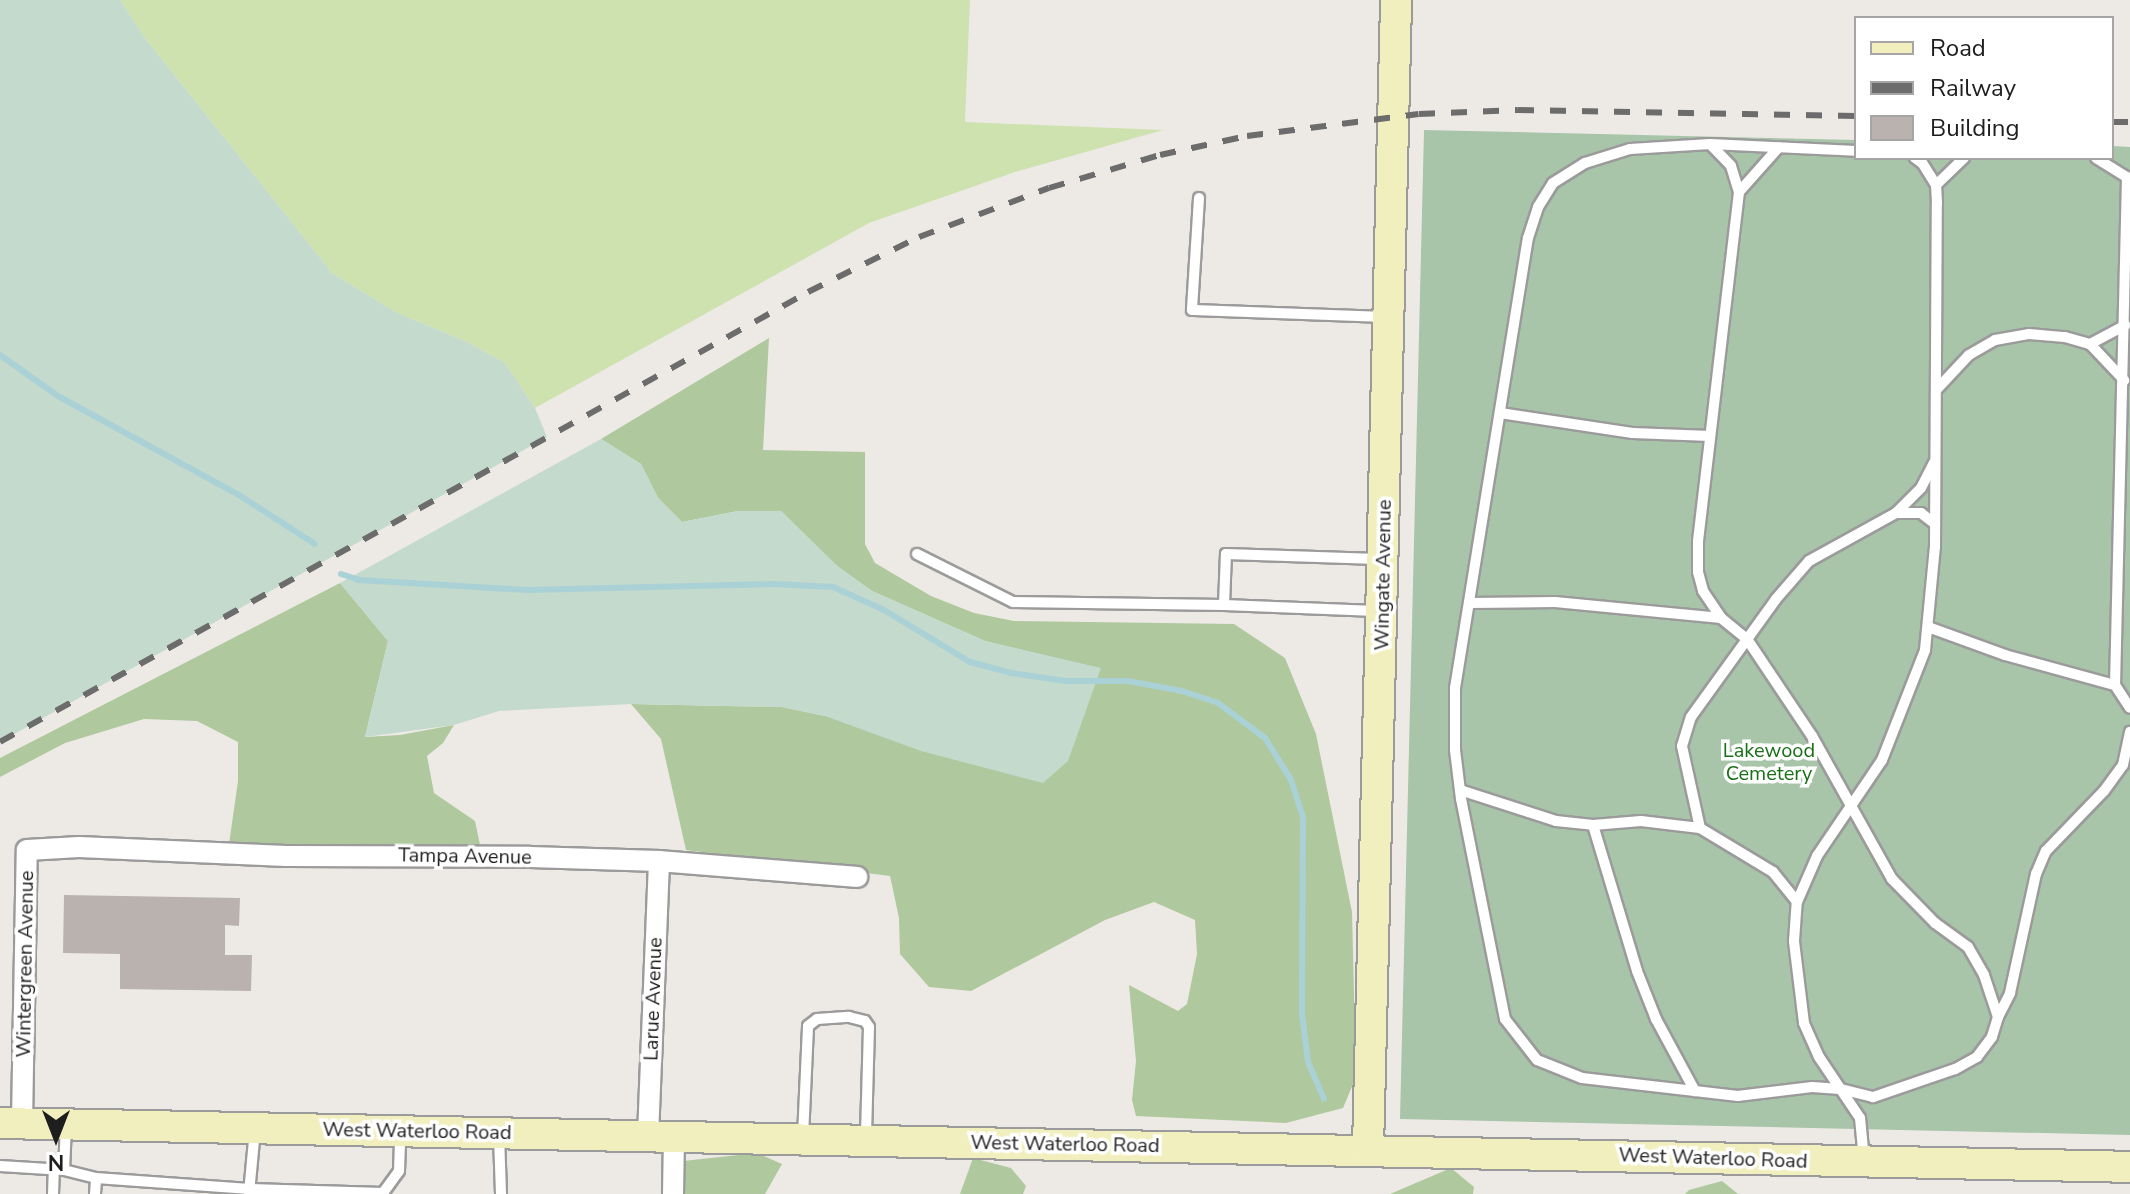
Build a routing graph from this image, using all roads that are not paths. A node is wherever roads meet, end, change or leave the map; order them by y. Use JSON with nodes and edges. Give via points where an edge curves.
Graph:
{"nodes":[{"id":1,"x":1396,"y":0,"type":"edge"},
{"id":2,"x":1710,"y":144,"type":"junction"},
{"id":3,"x":1779,"y":147,"type":"junction"},
{"id":4,"x":1854,"y":151,"type":"edge"},
{"id":5,"x":1918,"y":160,"type":"edge"},
{"id":6,"x":1962,"y":160,"type":"edge"},
{"id":7,"x":2099,"y":160,"type":"edge"},
{"id":8,"x":1936,"y":185,"type":"junction"},
{"id":9,"x":1739,"y":192,"type":"junction"},
{"id":10,"x":1199,"y":198,"type":"dead end"},
{"id":11,"x":1389,"y":317,"type":"junction"},
{"id":12,"x":2125,"y":325,"type":"junction"},
{"id":13,"x":2090,"y":344,"type":"junction"},
{"id":14,"x":2124,"y":380,"type":"junction"},
{"id":15,"x":1938,"y":388,"type":"junction"},
{"id":16,"x":1500,"y":413,"type":"junction"},
{"id":17,"x":1710,"y":436,"type":"junction"},
{"id":18,"x":1937,"y":457,"type":"junction"},
{"id":19,"x":1896,"y":513,"type":"junction"},
{"id":20,"x":1935,"y":524,"type":"junction"},
{"id":21,"x":917,"y":554,"type":"dead end"},
{"id":22,"x":1384,"y":559,"type":"junction"},
{"id":23,"x":1469,"y":603,"type":"junction"},
{"id":24,"x":1224,"y":605,"type":"junction"},
{"id":25,"x":1382,"y":611,"type":"junction"},
{"id":26,"x":1721,"y":618,"type":"junction"},
{"id":27,"x":1928,"y":627,"type":"junction"},
{"id":28,"x":1747,"y":639,"type":"junction"},
{"id":29,"x":2115,"y":685,"type":"junction"},
{"id":30,"x":2130,"y":711,"type":"edge"},
{"id":31,"x":2130,"y":732,"type":"edge"},
{"id":32,"x":1460,"y":790,"type":"junction"},
{"id":33,"x":1851,"y":806,"type":"junction"},
{"id":34,"x":1593,"y":825,"type":"junction"},
{"id":35,"x":1700,"y":828,"type":"junction"},
{"id":36,"x":72,"y":847,"type":"joint"},
{"id":37,"x":659,"y":861,"type":"junction"},
{"id":38,"x":857,"y":877,"type":"dead end"},
{"id":39,"x":1797,"y":902,"type":"junction"},
{"id":40,"x":1998,"y":1017,"type":"junction"},
{"id":41,"x":1840,"y":1089,"type":"junction"},
{"id":42,"x":1695,"y":1091,"type":"junction"},
{"id":43,"x":11,"y":1123,"type":"edge"},
{"id":44,"x":66,"y":1124,"type":"junction"},
{"id":45,"x":255,"y":1128,"type":"junction"},
{"id":46,"x":400,"y":1131,"type":"junction"},
{"id":47,"x":499,"y":1133,"type":"junction"},
{"id":48,"x":661,"y":1136,"type":"junction"},
{"id":49,"x":803,"y":1139,"type":"junction"},
{"id":50,"x":865,"y":1140,"type":"junction"},
{"id":51,"x":1368,"y":1149,"type":"junction"},
{"id":52,"x":1864,"y":1162,"type":"junction"},
{"id":53,"x":0,"y":1166,"type":"edge"},
{"id":54,"x":2130,"y":1167,"type":"edge"},
{"id":55,"x":59,"y":1169,"type":"junction"},
{"id":56,"x":96,"y":1178,"type":"junction"},
{"id":57,"x":250,"y":1192,"type":"edge"},
{"id":58,"x":53,"y":1194,"type":"edge"},
{"id":59,"x":95,"y":1194,"type":"edge"},
{"id":60,"x":501,"y":1194,"type":"edge"},
{"id":61,"x":673,"y":1194,"type":"edge"}],
"edges":[{"from":1,"to":11,"type":"main road","name":"Wingate Avenue"},
{"from":2,"to":3,"type":"lane"},
{"from":2,"to":9,"type":"lane","via":[[1731,166]]},
{"from":2,"to":16,"type":"lane","via":[[1630,149],[1585,163],[1553,183],[1528,238]]},
{"from":3,"to":4,"type":"lane"},
{"from":3,"to":9,"type":"lane"},
{"from":5,"to":8,"type":"lane"},
{"from":6,"to":8,"type":"lane"},
{"from":7,"to":12,"type":"lane","via":[[2127,177]]},
{"from":8,"to":15,"type":"lane"},
{"from":9,"to":17,"type":"lane"},
{"from":10,"to":11,"type":"lane","via":[[1192,310]]},
{"from":11,"to":22,"type":"main road","name":"Wingate Avenue"},
{"from":12,"to":13,"type":"lane"},
{"from":12,"to":14,"type":"lane"},
{"from":13,"to":14,"type":"lane"},
{"from":13,"to":15,"type":"lane","via":[[2029,334],[1995,340],[1969,355]]},
{"from":14,"to":29,"type":"lane"},
{"from":15,"to":18,"type":"lane"},
{"from":16,"to":17,"type":"lane","via":[[1633,433]]},
{"from":16,"to":23,"type":"lane"},
{"from":17,"to":26,"type":"lane","via":[[1698,572],[1703,591]]},
{"from":18,"to":19,"type":"lane","via":[[1921,488]]},
{"from":18,"to":20,"type":"lane"},
{"from":19,"to":20,"type":"lane","via":[[1921,513]]},
{"from":19,"to":28,"type":"lane","via":[[1809,561]]},
{"from":20,"to":27,"type":"lane"},
{"from":21,"to":24,"type":"lane","via":[[1013,602]]},
{"from":22,"to":24,"type":"lane","via":[[1226,554]]},
{"from":22,"to":25,"type":"main road","name":"Wingate Avenue"},
{"from":23,"to":26,"type":"lane","via":[[1555,602]]},
{"from":23,"to":32,"type":"lane","via":[[1455,688]]},
{"from":24,"to":25,"type":"lane"},
{"from":25,"to":51,"type":"main road","name":"Wingate Avenue"},
{"from":26,"to":28,"type":"lane"},
{"from":27,"to":29,"type":"lane"},
{"from":27,"to":33,"type":"lane","via":[[1903,713],[1882,760]]},
{"from":28,"to":33,"type":"lane"},
{"from":28,"to":35,"type":"lane","via":[[1691,717],[1682,746]]},
{"from":29,"to":30,"type":"lane"},
{"from":31,"to":40,"type":"lane","via":[[2123,765],[2046,851],[2036,874],[2010,993]]},
{"from":32,"to":34,"type":"lane","via":[[1556,821]]},
{"from":32,"to":42,"type":"lane","via":[[1505,1019],[1537,1060],[1582,1078]]},
{"from":33,"to":39,"type":"lane","via":[[1817,856]]},
{"from":33,"to":40,"type":"lane","via":[[1892,879],[1935,923],[1968,947]]},
{"from":34,"to":35,"type":"lane","via":[[1641,821]]},
{"from":34,"to":42,"type":"lane","via":[[1637,971]]},
{"from":35,"to":39,"type":"lane","via":[[1773,872]]},
{"from":36,"to":37,"type":"street","name":"Tampa Avenue"},
{"from":36,"to":43,"type":"street","name":"Wintergreen Avenue","via":[[27,850]]},
{"from":37,"to":38,"type":"street","name":"Tampa Avenue"},
{"from":37,"to":48,"type":"street","name":"Larue Avenue"},
{"from":39,"to":41,"type":"lane","via":[[1794,941],[1804,1023]]},
{"from":40,"to":41,"type":"lane","via":[[1977,1057],[1955,1069],[1873,1097]]},
{"from":41,"to":42,"type":"lane","via":[[1738,1096]]},
{"from":41,"to":52,"type":"lane","via":[[1860,1118]]},
{"from":43,"to":44,"type":"main road","name":"West Waterloo Road"},
{"from":44,"to":45,"type":"main road","name":"West Waterloo Road"},
{"from":44,"to":55,"type":"lane"},
{"from":45,"to":46,"type":"main road","name":"West Waterloo Road"},
{"from":45,"to":57,"type":"lane"},
{"from":46,"to":47,"type":"main road","name":"West Waterloo Road"},
{"from":46,"to":57,"type":"lane","via":[[399,1171],[383,1193]]},
{"from":47,"to":48,"type":"main road","name":"West Waterloo Road"},
{"from":47,"to":60,"type":"lane"},
{"from":48,"to":49,"type":"main road","name":"West Waterloo Road"},
{"from":48,"to":61,"type":"street","name":"Larue Avenue"},
{"from":49,"to":50,"type":"main road","name":"West Waterloo Road"},
{"from":49,"to":50,"type":"lane","via":[[808,1026],[817,1019],[849,1017],[869,1027]]},
{"from":50,"to":51,"type":"main road","name":"West Waterloo Road"},
{"from":51,"to":52,"type":"main road","name":"West Waterloo Road"},
{"from":52,"to":54,"type":"main road","name":"West Waterloo Road"},
{"from":53,"to":55,"type":"lane"},
{"from":55,"to":56,"type":"lane"},
{"from":55,"to":58,"type":"lane"},
{"from":56,"to":57,"type":"lane"},
{"from":56,"to":59,"type":"lane"}]}
